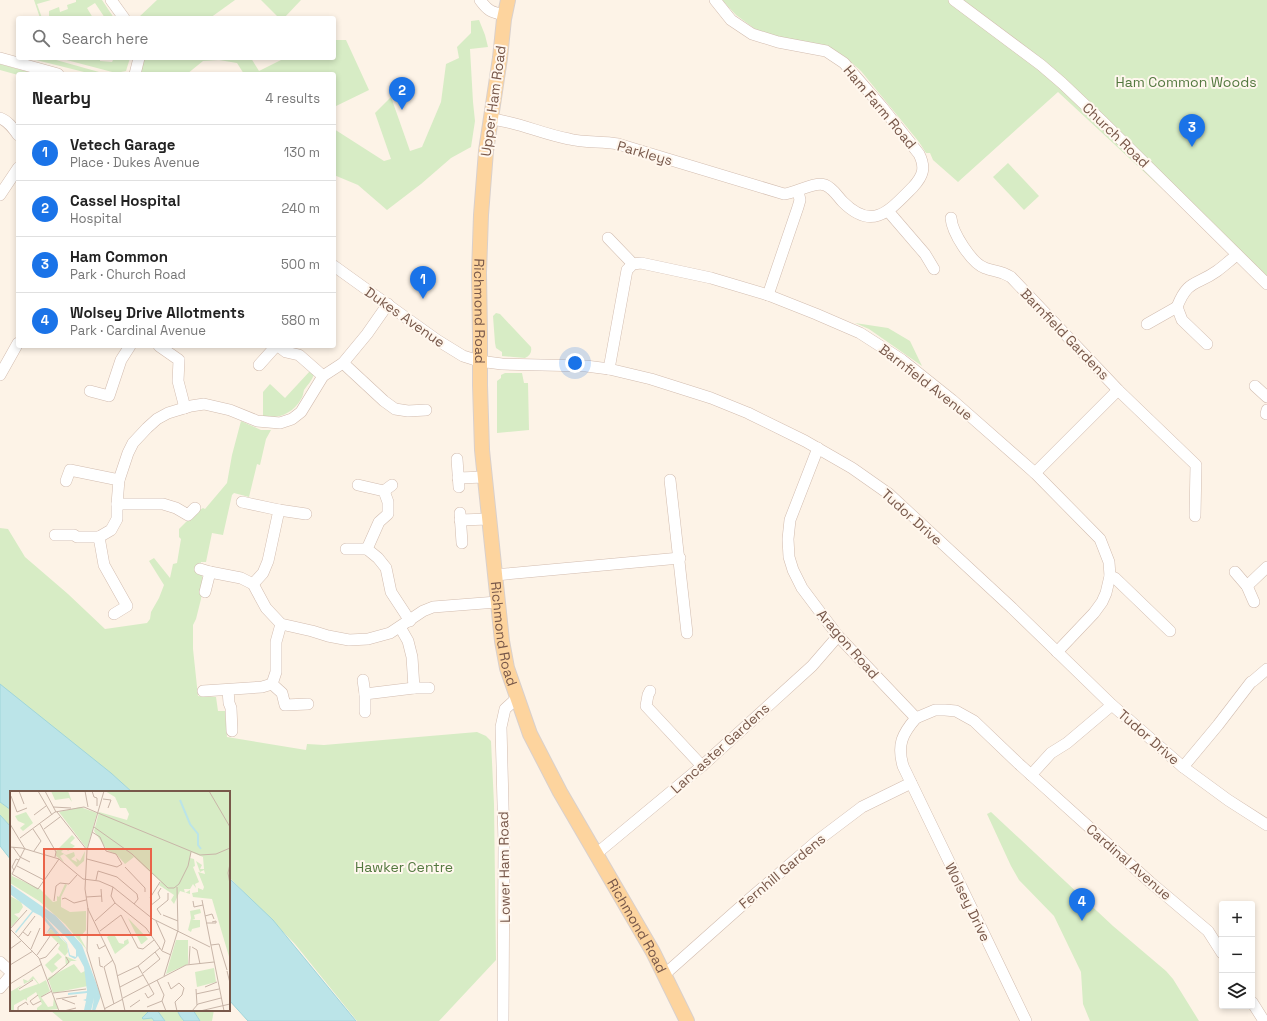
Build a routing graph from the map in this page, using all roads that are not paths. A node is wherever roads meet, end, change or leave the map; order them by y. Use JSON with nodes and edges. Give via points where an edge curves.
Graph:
{"nodes":[{"id":1,"x":111,"y":0,"type":"edge"},
{"id":2,"x":480,"y":0,"type":"edge"},
{"id":3,"x":508,"y":0,"type":"edge"},
{"id":4,"x":715,"y":0,"type":"edge"},
{"id":5,"x":954,"y":0,"type":"edge"},
{"id":6,"x":504,"y":15,"type":"junction"},
{"id":7,"x":123,"y":16,"type":"edge"},
{"id":8,"x":0,"y":58,"type":"edge"},
{"id":9,"x":138,"y":60,"type":"edge"},
{"id":10,"x":51,"y":72,"type":"edge"},
{"id":11,"x":136,"y":72,"type":"edge"},
{"id":12,"x":0,"y":118,"type":"edge"},
{"id":13,"x":491,"y":119,"type":"junction"},
{"id":14,"x":16,"y":132,"type":"edge"},
{"id":15,"x":16,"y":171,"type":"edge"},
{"id":16,"x":798,"y":191,"type":"junction"},
{"id":17,"x":0,"y":195,"type":"edge"},
{"id":18,"x":481,"y":203,"type":"joint"},
{"id":19,"x":888,"y":211,"type":"junction"},
{"id":20,"x":875,"y":217,"type":"joint"},
{"id":21,"x":951,"y":218,"type":"dead end"},
{"id":22,"x":608,"y":238,"type":"dead end"},
{"id":23,"x":1237,"y":255,"type":"junction"},
{"id":24,"x":633,"y":264,"type":"junction"},
{"id":25,"x":336,"y":267,"type":"edge"},
{"id":26,"x":934,"y":269,"type":"dead end"},
{"id":27,"x":1267,"y":284,"type":"edge"},
{"id":28,"x":768,"y":295,"type":"junction"},
{"id":29,"x":388,"y":304,"type":"junction"},
{"id":30,"x":1177,"y":307,"type":"junction"},
{"id":31,"x":1147,"y":324,"type":"dead end"},
{"id":32,"x":1207,"y":344,"type":"dead end"},
{"id":33,"x":16,"y":346,"type":"edge"},
{"id":34,"x":129,"y":348,"type":"edge"},
{"id":35,"x":162,"y":348,"type":"edge"},
{"id":36,"x":275,"y":348,"type":"edge"},
{"id":37,"x":280,"y":348,"type":"edge"},
{"id":38,"x":479,"y":361,"type":"junction"},
{"id":39,"x":342,"y":363,"type":"junction"},
{"id":40,"x":259,"y":365,"type":"dead end"},
{"id":41,"x":609,"y":369,"type":"junction"},
{"id":42,"x":1,"y":372,"type":"edge"},
{"id":43,"x":323,"y":376,"type":"junction"},
{"id":44,"x":1255,"y":386,"type":"dead end"},
{"id":45,"x":1118,"y":390,"type":"junction"},
{"id":46,"x":90,"y":391,"type":"dead end"},
{"id":47,"x":1267,"y":397,"type":"edge"},
{"id":48,"x":185,"y":408,"type":"junction"},
{"id":49,"x":426,"y":410,"type":"dead end"},
{"id":50,"x":818,"y":448,"type":"junction"},
{"id":51,"x":457,"y":459,"type":"dead end"},
{"id":52,"x":1035,"y":473,"type":"junction"},
{"id":53,"x":484,"y":477,"type":"junction"},
{"id":54,"x":118,"y":480,"type":"junction"},
{"id":55,"x":670,"y":480,"type":"dead end"},
{"id":56,"x":66,"y":481,"type":"dead end"},
{"id":57,"x":358,"y":485,"type":"dead end"},
{"id":58,"x":242,"y":502,"type":"dead end"},
{"id":59,"x":117,"y":504,"type":"junction"},
{"id":60,"x":279,"y":510,"type":"junction"},
{"id":61,"x":306,"y":514,"type":"dead end"},
{"id":62,"x":188,"y":515,"type":"dead end"},
{"id":63,"x":1195,"y":516,"type":"dead end"},
{"id":64,"x":489,"y":519,"type":"junction"},
{"id":65,"x":55,"y":535,"type":"dead end"},
{"id":66,"x":99,"y":537,"type":"junction"},
{"id":67,"x":462,"y":543,"type":"dead end"},
{"id":68,"x":346,"y":549,"type":"dead end"},
{"id":69,"x":367,"y":549,"type":"junction"},
{"id":70,"x":680,"y":558,"type":"junction"},
{"id":71,"x":1267,"y":567,"type":"edge"},
{"id":72,"x":1235,"y":572,"type":"dead end"},
{"id":73,"x":495,"y":575,"type":"junction"},
{"id":74,"x":1110,"y":576,"type":"junction"},
{"id":75,"x":253,"y":584,"type":"junction"},
{"id":76,"x":1247,"y":586,"type":"junction"},
{"id":77,"x":205,"y":592,"type":"dead end"},
{"id":78,"x":497,"y":602,"type":"junction"},
{"id":79,"x":1254,"y":602,"type":"dead end"},
{"id":80,"x":114,"y":614,"type":"dead end"},
{"id":81,"x":410,"y":621,"type":"junction"},
{"id":82,"x":281,"y":624,"type":"junction"},
{"id":83,"x":400,"y":627,"type":"junction"},
{"id":84,"x":1170,"y":631,"type":"dead end"},
{"id":85,"x":688,"y":633,"type":"dead end"},
{"id":86,"x":838,"y":636,"type":"junction"},
{"id":87,"x":1057,"y":652,"type":"junction"},
{"id":88,"x":1267,"y":669,"type":"edge"},
{"id":89,"x":362,"y":680,"type":"dead end"},
{"id":90,"x":272,"y":684,"type":"junction"},
{"id":91,"x":414,"y":688,"type":"junction"},
{"id":92,"x":429,"y":688,"type":"dead end"},
{"id":93,"x":203,"y":690,"type":"dead end"},
{"id":94,"x":228,"y":690,"type":"junction"},
{"id":95,"x":650,"y":691,"type":"dead end"},
{"id":96,"x":365,"y":694,"type":"junction"},
{"id":97,"x":518,"y":702,"type":"junction"},
{"id":98,"x":308,"y":704,"type":"dead end"},
{"id":99,"x":1112,"y":705,"type":"junction"},
{"id":100,"x":365,"y":712,"type":"dead end"},
{"id":101,"x":916,"y":718,"type":"junction"},
{"id":102,"x":232,"y":731,"type":"dead end"},
{"id":103,"x":702,"y":766,"type":"junction"},
{"id":104,"x":1182,"y":767,"type":"junction"},
{"id":105,"x":1031,"y":775,"type":"junction"},
{"id":106,"x":911,"y":783,"type":"junction"},
{"id":107,"x":1267,"y":825,"type":"edge"},
{"id":108,"x":596,"y":854,"type":"junction"},
{"id":109,"x":1219,"y":948,"type":"edge"},
{"id":110,"x":0,"y":962,"type":"edge"},
{"id":111,"x":10,"y":973,"type":"edge"},
{"id":112,"x":665,"y":974,"type":"junction"},
{"id":113,"x":10,"y":975,"type":"edge"},
{"id":114,"x":0,"y":988,"type":"edge"},
{"id":115,"x":1255,"y":1007,"type":"edge"},
{"id":116,"x":503,"y":1021,"type":"edge"},
{"id":117,"x":687,"y":1021,"type":"edge"},
{"id":118,"x":1026,"y":1021,"type":"edge"},
{"id":119,"x":1264,"y":1021,"type":"edge"}],
"edges":[{"from":1,"to":7,"type":"street"},
{"from":2,"to":6,"type":"street","via":[[488,10]]},
{"from":3,"to":6,"type":"main road","name":"Upper Ham Road"},
{"from":4,"to":19,"type":"street","name":"Ham Farm Road","via":[[731,20],[752,34],[826,52],[844,63],[882,107],[919,154],[923,169],[918,181]]},
{"from":5,"to":23,"type":"street","name":"Church Road","via":[[1062,83]]},
{"from":6,"to":13,"type":"main road","name":"Upper Ham Road"},
{"from":8,"to":10,"type":"street"},
{"from":9,"to":11,"type":"street"},
{"from":12,"to":14,"type":"street","via":[[10,124]]},
{"from":13,"to":16,"type":"street","name":"Parkleys","via":[[511,122],[569,140],[618,144],[784,194]]},
{"from":13,"to":18,"type":"main road","name":"Upper Ham Road"},
{"from":15,"to":17,"type":"street"},
{"from":16,"to":20,"type":"street","name":"Parkleys","via":[[818,184],[826,186],[862,216]]},
{"from":16,"to":28,"type":"street","via":[[798,208]]},
{"from":18,"to":38,"type":"main road","name":"Richmond Road"},
{"from":19,"to":20,"type":"street","name":"Ham Farm Road"},
{"from":19,"to":26,"type":"street","via":[[926,254]]},
{"from":21,"to":45,"type":"street","name":"Barnfield Gardens","via":[[951,224],[965,250],[978,264],[984,268],[1002,271],[1011,277]]},
{"from":22,"to":24,"type":"street"},
{"from":23,"to":27,"type":"street","name":"Church Road"},
{"from":23,"to":30,"type":"street","via":[[1217,272],[1189,286]]},
{"from":24,"to":28,"type":"street","name":"Barnfield Avenue","via":[[641,263],[711,278]]},
{"from":24,"to":41,"type":"street","via":[[627,270]]},
{"from":25,"to":29,"type":"street","name":"Dukes Avenue"},
{"from":28,"to":52,"type":"street","name":"Barnfield Avenue","via":[[860,334],[902,360]]},
{"from":29,"to":38,"type":"street","name":"Dukes Avenue","via":[[455,352]]},
{"from":29,"to":39,"type":"street"},
{"from":30,"to":31,"type":"street"},
{"from":30,"to":32,"type":"street","via":[[1182,320]]},
{"from":33,"to":42,"type":"street"},
{"from":34,"to":46,"type":"street","via":[[121,360],[109,396]]},
{"from":35,"to":48,"type":"street","via":[[179,360],[178,382]]},
{"from":36,"to":40,"type":"street"},
{"from":37,"to":43,"type":"street","via":[[299,355]]},
{"from":38,"to":41,"type":"street","name":"Tudor Drive"},
{"from":38,"to":53,"type":"main road","name":"Richmond Road"},
{"from":39,"to":43,"type":"street"},
{"from":39,"to":49,"type":"street","via":[[395,409]]},
{"from":41,"to":50,"type":"street","name":"Tudor Drive","via":[[711,398],[774,425]]},
{"from":43,"to":48,"type":"street","via":[[301,412],[280,424],[257,421],[218,406],[204,404]]},
{"from":44,"to":47,"type":"street"},
{"from":45,"to":52,"type":"street","name":"Barnfield Gardens"},
{"from":45,"to":63,"type":"street","name":"Barnfield Gardens","via":[[1196,465]]},
{"from":48,"to":54,"type":"street","via":[[168,413],[143,432],[131,448]]},
{"from":50,"to":86,"type":"street","name":"Aragon Road","via":[[790,520],[789,557],[802,588]]},
{"from":50,"to":87,"type":"street","name":"Tudor Drive","via":[[889,494]]},
{"from":51,"to":53,"type":"street","via":[[458,483]]},
{"from":52,"to":74,"type":"street","name":"Barnfield Avenue","via":[[1100,539],[1109,562]]},
{"from":53,"to":64,"type":"main road","name":"Richmond Road"},
{"from":54,"to":56,"type":"street","via":[[72,465]]},
{"from":54,"to":59,"type":"street"},
{"from":55,"to":70,"type":"street"},
{"from":57,"to":69,"type":"street","via":[[388,488],[388,514],[379,522]]},
{"from":58,"to":60,"type":"street"},
{"from":59,"to":62,"type":"street","via":[[164,504]]},
{"from":59,"to":66,"type":"street","via":[[117,519],[111,530]]},
{"from":60,"to":61,"type":"street"},
{"from":60,"to":75,"type":"street","via":[[268,562],[263,573]]},
{"from":64,"to":67,"type":"street","via":[[460,516]]},
{"from":64,"to":73,"type":"main road","name":"Richmond Road"},
{"from":65,"to":66,"type":"street"},
{"from":66,"to":80,"type":"street","via":[[104,565],[127,606]]},
{"from":68,"to":69,"type":"street"},
{"from":69,"to":81,"type":"street","via":[[386,568],[391,592]]},
{"from":70,"to":73,"type":"street"},
{"from":70,"to":85,"type":"street"},
{"from":71,"to":76,"type":"street"},
{"from":72,"to":76,"type":"street"},
{"from":73,"to":78,"type":"main road","name":"Richmond Road"},
{"from":74,"to":84,"type":"street"},
{"from":74,"to":87,"type":"street","name":"Barnfield Avenue","via":[[1106,593],[1094,613]]},
{"from":75,"to":77,"type":"street","via":[[240,578],[205,571]]},
{"from":75,"to":82,"type":"street","via":[[266,608]]},
{"from":76,"to":79,"type":"street"},
{"from":78,"to":81,"type":"street","via":[[432,607]]},
{"from":78,"to":97,"type":"main road","name":"Richmond Road","via":[[507,668]]},
{"from":81,"to":83,"type":"street"},
{"from":82,"to":83,"type":"street","via":[[349,640],[368,639],[390,633]]},
{"from":82,"to":90,"type":"street","via":[[276,642],[276,672]]},
{"from":83,"to":91,"type":"street","via":[[408,641],[412,657]]},
{"from":86,"to":101,"type":"street","name":"Aragon Road"},
{"from":86,"to":103,"type":"street","name":"Lancaster Gardens","via":[[812,666]]},
{"from":87,"to":99,"type":"street","name":"Tudor Drive"},
{"from":88,"to":104,"type":"street","via":[[1252,682]]},
{"from":89,"to":96,"type":"street"},
{"from":90,"to":94,"type":"street"},
{"from":90,"to":98,"type":"street","via":[[282,693],[285,705]]},
{"from":91,"to":92,"type":"street"},
{"from":91,"to":96,"type":"street"},
{"from":93,"to":94,"type":"street"},
{"from":94,"to":102,"type":"street","via":[[232,708]]},
{"from":95,"to":103,"type":"street","via":[[646,706]]},
{"from":96,"to":100,"type":"street"},
{"from":97,"to":108,"type":"main road","name":"Richmond Road","via":[[530,734]]},
{"from":97,"to":116,"type":"street","name":"Lower Ham Road","via":[[508,706],[501,726],[504,843]]},
{"from":99,"to":104,"type":"street","name":"Tudor Drive"},
{"from":99,"to":105,"type":"street","via":[[1067,743],[1051,753]]},
{"from":101,"to":105,"type":"street","via":[[935,710],[956,711],[965,715]]},
{"from":101,"to":106,"type":"street","via":[[905,733],[900,748],[900,757]]},
{"from":103,"to":108,"type":"street","name":"Lancaster Gardens"},
{"from":104,"to":107,"type":"street","name":"Tudor Drive"},
{"from":105,"to":109,"type":"street","name":"Cardinal Avenue","via":[[1150,882],[1208,930]]},
{"from":106,"to":112,"type":"street","name":"Fernhill Gardens","via":[[862,807],[817,841]]},
{"from":106,"to":118,"type":"street","name":"Wolsey Drive"},
{"from":108,"to":112,"type":"main road","name":"Richmond Road"},
{"from":110,"to":111,"type":"street"},
{"from":112,"to":117,"type":"main road","name":"Richmond Road"},
{"from":113,"to":114,"type":"street"},
{"from":115,"to":119,"type":"street"}]}
